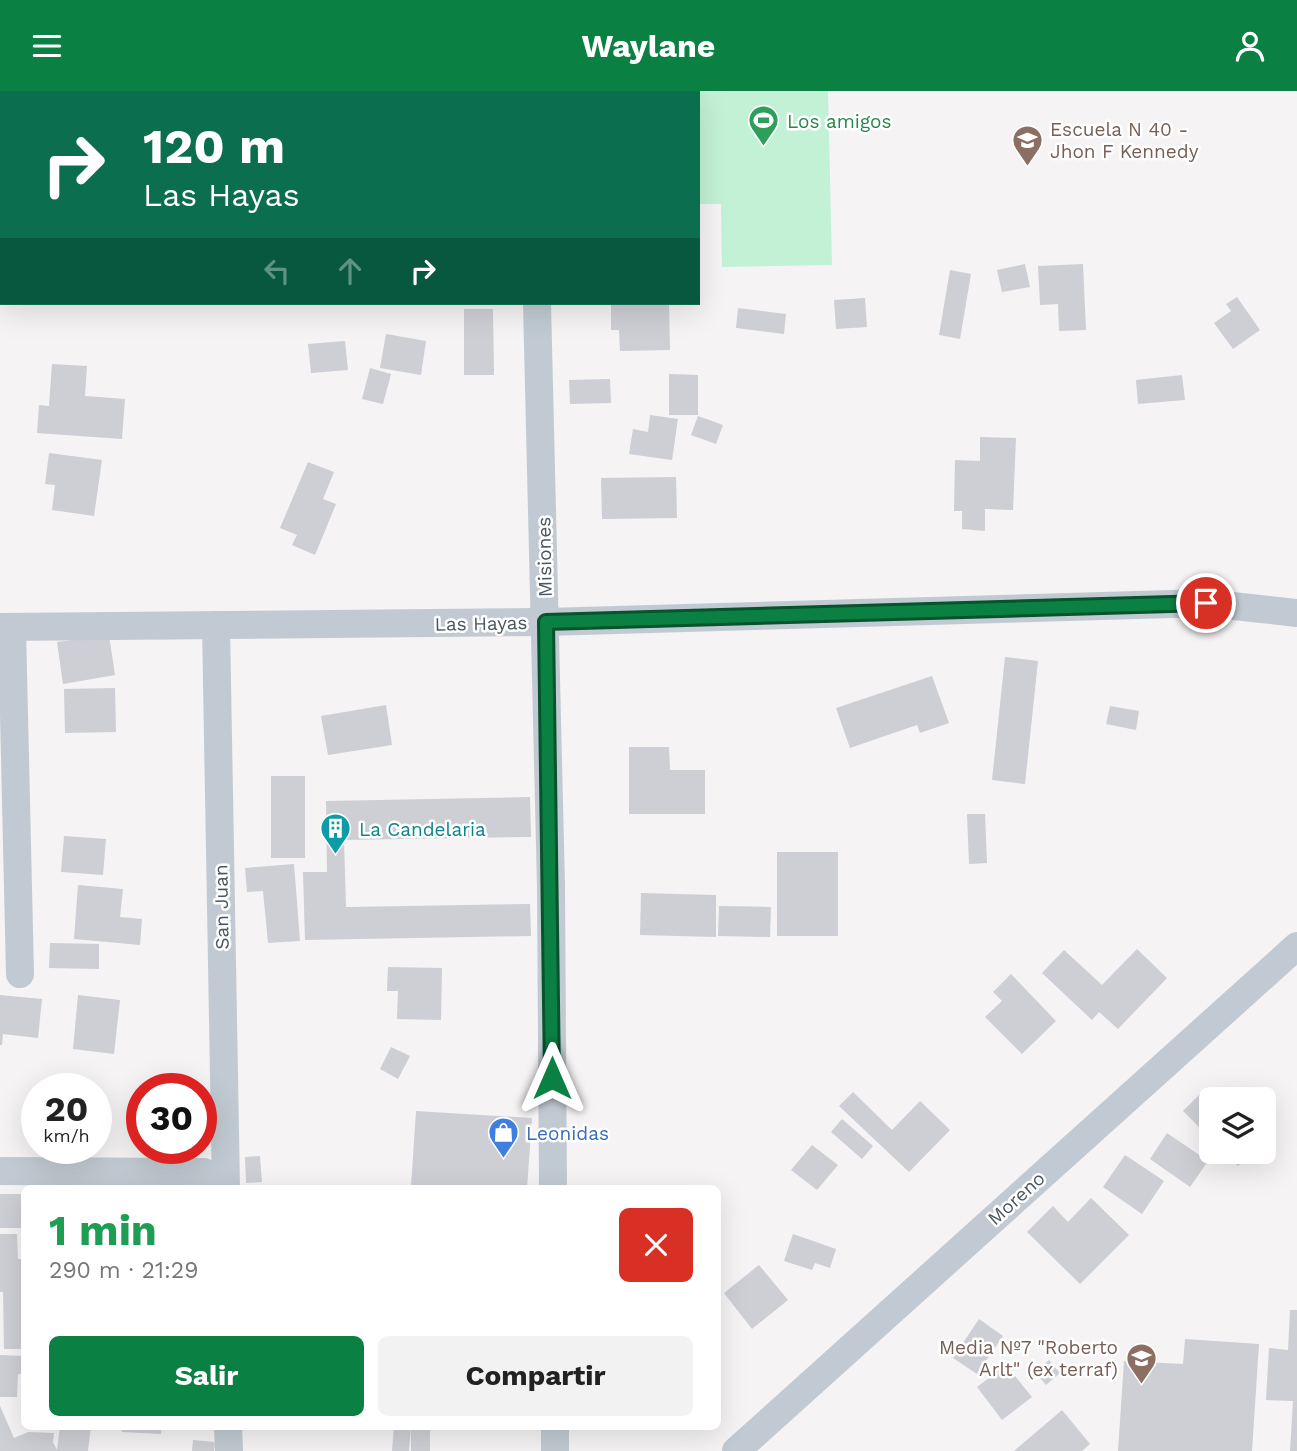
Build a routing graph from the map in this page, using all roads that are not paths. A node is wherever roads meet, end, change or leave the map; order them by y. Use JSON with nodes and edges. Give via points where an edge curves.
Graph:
{"nodes":[{"id":1,"x":537,"y":305,"type":"edge"},
{"id":2,"x":1297,"y":613,"type":"edge"},
{"id":3,"x":546,"y":622,"type":"junction"},
{"id":4,"x":216,"y":625,"type":"junction"},
{"id":5,"x":6,"y":627,"type":"edge"},
{"id":6,"x":1297,"y":946,"type":"edge"},
{"id":7,"x":20,"y":974,"type":"dead end"},
{"id":8,"x":0,"y":1171,"type":"edge"},
{"id":9,"x":220,"y":1185,"type":"edge"},
{"id":10,"x":224,"y":1185,"type":"edge"},
{"id":11,"x":553,"y":1185,"type":"edge"},
{"id":12,"x":228,"y":1430,"type":"edge"},
{"id":13,"x":555,"y":1430,"type":"edge"},
{"id":14,"x":229,"y":1451,"type":"edge"},
{"id":15,"x":555,"y":1451,"type":"edge"},
{"id":16,"x":736,"y":1451,"type":"edge"}],
"edges":[{"from":1,"to":3,"type":"street","name":"Misiones"},
{"from":2,"to":3,"type":"street","name":"Las Hayas","via":[[1206,603]]},
{"from":3,"to":4,"type":"street","name":"Las Hayas"},
{"from":3,"to":11,"type":"street","name":"Misiones"},
{"from":4,"to":5,"type":"street","name":"Las Hayas"},
{"from":4,"to":10,"type":"street","name":"San Juan"},
{"from":5,"to":7,"type":"street"},
{"from":6,"to":16,"type":"street","name":"Moreno"},
{"from":8,"to":9,"type":"street","via":[[204,1172]]},
{"from":12,"to":14,"type":"street"},
{"from":13,"to":15,"type":"street"}]}
